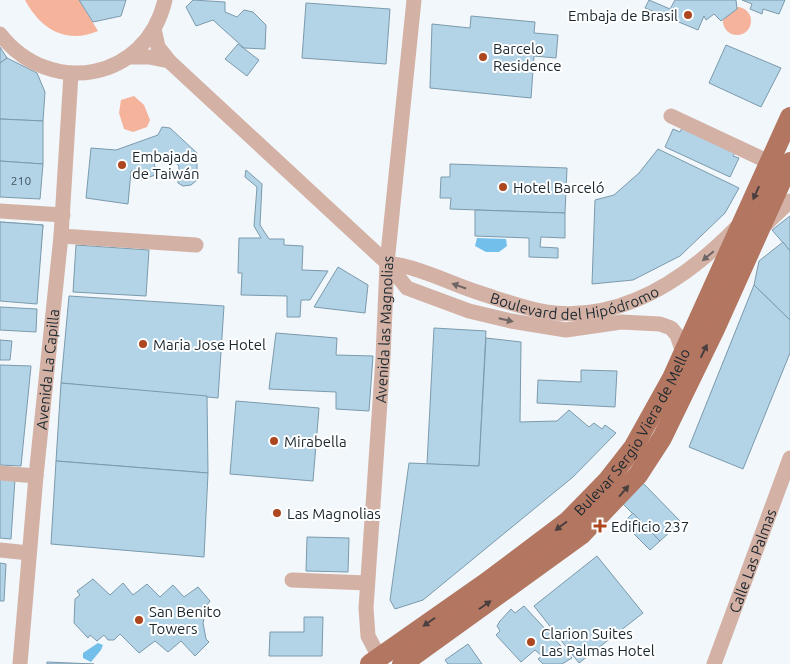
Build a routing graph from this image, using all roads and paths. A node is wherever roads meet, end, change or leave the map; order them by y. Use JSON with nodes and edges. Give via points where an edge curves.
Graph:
{"nodes":[{"id":1,"x":165,"y":0,"type":"edge"},
{"id":2,"x":414,"y":0,"type":"edge"},
{"id":3,"x":154,"y":29,"type":"junction"},
{"id":4,"x":0,"y":34,"type":"edge"},
{"id":5,"x":129,"y":57,"type":"junction"},
{"id":6,"x":169,"y":61,"type":"junction"},
{"id":7,"x":71,"y":74,"type":"junction"},
{"id":8,"x":671,"y":116,"type":"dead end"},
{"id":9,"x":790,"y":117,"type":"edge"},
{"id":10,"x":770,"y":162,"type":"junction"},
{"id":11,"x":790,"y":162,"type":"edge"},
{"id":12,"x":790,"y":201,"type":"edge"},
{"id":13,"x":0,"y":211,"type":"edge"},
{"id":14,"x":63,"y":215,"type":"junction"},
{"id":15,"x":750,"y":227,"type":"junction"},
{"id":16,"x":61,"y":236,"type":"junction"},
{"id":17,"x":196,"y":244,"type":"dead end"},
{"id":18,"x":387,"y":263,"type":"junction"},
{"id":19,"x":566,"y":313,"type":"junction"},
{"id":20,"x":566,"y":330,"type":"junction"},
{"id":21,"x":682,"y":353,"type":"junction"},
{"id":22,"x":790,"y":458,"type":"edge"},
{"id":23,"x":0,"y":473,"type":"edge"},
{"id":24,"x":36,"y":476,"type":"junction"},
{"id":25,"x":0,"y":550,"type":"edge"},
{"id":26,"x":29,"y":553,"type":"junction"},
{"id":27,"x":292,"y":580,"type":"dead end"},
{"id":28,"x":367,"y":583,"type":"junction"},
{"id":29,"x":374,"y":660,"type":"edge"},
{"id":30,"x":20,"y":664,"type":"edge"},
{"id":31,"x":402,"y":664,"type":"edge"},
{"id":32,"x":714,"y":664,"type":"edge"}],
"edges":[{"from":1,"to":3,"type":"street"},
{"from":2,"to":18,"type":"street","name":"Avenida las Magnolias"},
{"from":3,"to":5,"type":"street"},
{"from":3,"to":6,"type":"street","name":"Boulevard del Hipódromo","via":[[158,47]]},
{"from":4,"to":7,"type":"street","via":[[28,61],[48,70]]},
{"from":5,"to":6,"type":"street"},
{"from":5,"to":7,"type":"street","via":[[91,73]]},
{"from":6,"to":18,"type":"street","name":"Boulevard del Hipódromo"},
{"from":7,"to":14,"type":"street","name":"Avenida La Capilla"},
{"from":8,"to":10,"type":"street"},
{"from":9,"to":10,"type":"main road","name":"Bulevar Sergio Viera de Mello"},
{"from":10,"to":15,"type":"main road","name":"Bulevar Sergio Viera de Mello","one_way":true},
{"from":11,"to":15,"type":"main road","name":"Bulevar Sergio Viera de Mello"},
{"from":12,"to":15,"type":"street","name":"Boulevard del Hipódromo"},
{"from":13,"to":14,"type":"street"},
{"from":14,"to":16,"type":"street","name":"Avenida La Capilla"},
{"from":15,"to":19,"type":"street","name":"Boulevard del Hipódromo","one_way":true,"via":[[663,288],[634,302],[599,311]]},
{"from":15,"to":21,"type":"main road","name":"Bulevar Sergio Viera de Mello"},
{"from":31,"to":15,"type":"main road","name":"Bulevar Sergio Viera de Mello","one_way":true,"via":[[581,535],[638,475],[662,438]]},
{"from":16,"to":17,"type":"street"},
{"from":16,"to":24,"type":"street","name":"Avenida La Capilla"},
{"from":19,"to":18,"type":"street","name":"Boulevard del Hipódromo","one_way":true,"via":[[509,303],[410,266]]},
{"from":18,"to":20,"type":"street","name":"Boulevard del Hipódromo","one_way":true,"via":[[407,288],[416,292],[511,322]]},
{"from":18,"to":28,"type":"street","name":"Avenida las Magnolias"},
{"from":19,"to":20,"type":"street"},
{"from":20,"to":21,"type":"street","name":"Boulevard del Hipódromo","via":[[621,322],[660,324],[671,328],[677,335]]},
{"from":21,"to":29,"type":"main road","name":"Bulevar Sergio Viera de Mello","one_way":true,"via":[[653,416],[633,448],[590,500],[568,521],[487,582]]},
{"from":22,"to":32,"type":"street","name":"Calle Las Palmas"},
{"from":23,"to":24,"type":"street"},
{"from":24,"to":26,"type":"street","name":"Avenida La Capilla"},
{"from":25,"to":26,"type":"street"},
{"from":26,"to":30,"type":"street","name":"Avenida La Capilla"},
{"from":27,"to":28,"type":"street"},
{"from":28,"to":29,"type":"street","name":"Avenida las Magnolias","via":[[368,636]]}]}
